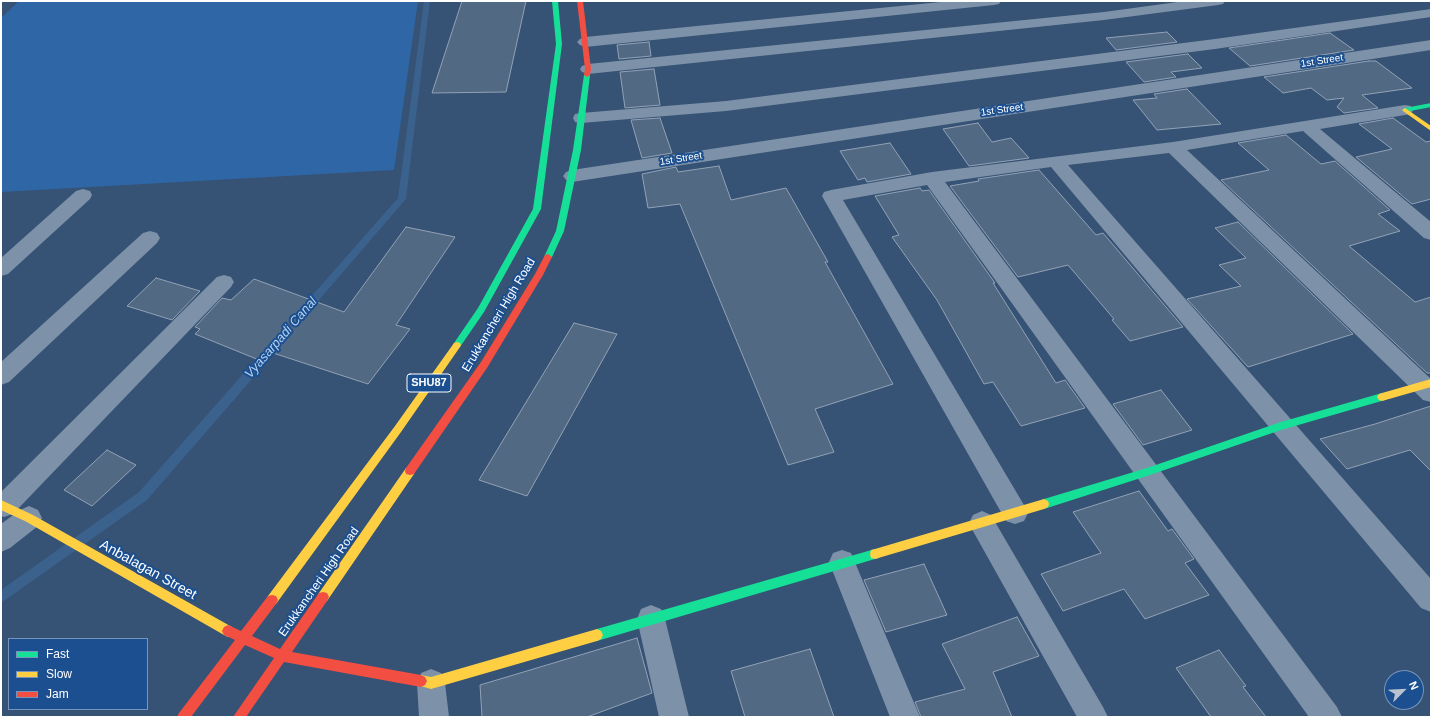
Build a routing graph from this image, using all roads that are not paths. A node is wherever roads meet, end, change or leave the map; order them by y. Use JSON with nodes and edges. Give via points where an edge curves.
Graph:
{"nodes":[{"id":1,"x":555,"y":1,"type":"edge"},
{"id":2,"x":580,"y":1,"type":"edge"},
{"id":3,"x":994,"y":1,"type":"edge"},
{"id":4,"x":1218,"y":1,"type":"edge"},
{"id":5,"x":1431,"y":13,"type":"edge"},
{"id":6,"x":585,"y":42,"type":"junction"},
{"id":7,"x":1431,"y":45,"type":"edge"},
{"id":8,"x":588,"y":69,"type":"junction"},
{"id":9,"x":1431,"y":105,"type":"edge"},
{"id":10,"x":1405,"y":110,"type":"junction"},
{"id":11,"x":581,"y":118,"type":"junction"},
{"id":12,"x":1307,"y":126,"type":"junction"},
{"id":13,"x":1431,"y":129,"type":"edge"},
{"id":14,"x":1174,"y":147,"type":"junction"},
{"id":15,"x":1055,"y":161,"type":"junction"},
{"id":16,"x":572,"y":176,"type":"junction"},
{"id":17,"x":932,"y":178,"type":"junction"},
{"id":18,"x":83,"y":194,"type":"dead end"},
{"id":19,"x":1431,"y":233,"type":"edge"},
{"id":20,"x":150,"y":238,"type":"dead end"},
{"id":21,"x":1,"y":269,"type":"edge"},
{"id":22,"x":224,"y":282,"type":"dead end"},
{"id":23,"x":1,"y":376,"type":"edge"},
{"id":24,"x":1428,"y":387,"type":"edge"},
{"id":25,"x":1281,"y":426,"type":"junction"},
{"id":26,"x":1147,"y":472,"type":"junction"},
{"id":27,"x":2,"y":506,"type":"edge"},
{"id":28,"x":1015,"y":513,"type":"junction"},
{"id":29,"x":28,"y":518,"type":"junction"},
{"id":30,"x":982,"y":523,"type":"junction"},
{"id":31,"x":1,"y":540,"type":"edge"},
{"id":32,"x":842,"y":562,"type":"junction"},
{"id":33,"x":1431,"y":600,"type":"edge"},
{"id":34,"x":650,"y":619,"type":"junction"},
{"id":35,"x":243,"y":639,"type":"junction"},
{"id":36,"x":283,"y":656,"type":"junction"},
{"id":37,"x":431,"y":683,"type":"junction"},
{"id":38,"x":183,"y":717,"type":"edge"},
{"id":39,"x":239,"y":717,"type":"edge"},
{"id":40,"x":434,"y":717,"type":"edge"},
{"id":41,"x":674,"y":717,"type":"edge"},
{"id":42,"x":906,"y":717,"type":"edge"},
{"id":43,"x":1093,"y":717,"type":"edge"},
{"id":44,"x":1327,"y":717,"type":"edge"}],
"edges":[{"from":1,"to":35,"type":"main road","number":"SHU87","via":[[559,44],[537,209],[481,310],[398,429]]},
{"from":2,"to":6,"type":"main road","name":"Erukkancheri High Road","number":"SHU87"},
{"from":3,"to":6,"type":"street"},
{"from":4,"to":8,"type":"street","via":[[1104,16]]},
{"from":5,"to":11,"type":"street","via":[[1215,44],[734,105]]},
{"from":6,"to":8,"type":"main road","name":"Erukkancheri High Road","number":"SHU87"},
{"from":7,"to":16,"type":"street","name":"1st Street"},
{"from":8,"to":11,"type":"main road","name":"Erukkancheri High Road","number":"SHU87"},
{"from":9,"to":10,"type":"main road"},
{"from":10,"to":12,"type":"street"},
{"from":10,"to":13,"type":"main road"},
{"from":11,"to":16,"type":"main road","name":"Erukkancheri High Road","number":"SHU87"},
{"from":12,"to":14,"type":"street"},
{"from":12,"to":19,"type":"street"},
{"from":14,"to":15,"type":"street"},
{"from":14,"to":24,"type":"street"},
{"from":15,"to":17,"type":"street"},
{"from":15,"to":25,"type":"street"},
{"from":16,"to":36,"type":"main road","name":"Erukkancheri High Road","number":"SHU87","via":[[560,231],[539,275],[484,365]]},
{"from":17,"to":26,"type":"street"},
{"from":17,"to":28,"type":"street","via":[[831,196]]},
{"from":18,"to":21,"type":"street"},
{"from":20,"to":23,"type":"street"},
{"from":22,"to":27,"type":"street"},
{"from":24,"to":25,"type":"main road"},
{"from":25,"to":26,"type":"main road"},
{"from":25,"to":33,"type":"street"},
{"from":26,"to":28,"type":"main road"},
{"from":26,"to":44,"type":"street"},
{"from":27,"to":29,"type":"main road","name":"Anbalagan Street"},
{"from":28,"to":30,"type":"main road"},
{"from":29,"to":31,"type":"street"},
{"from":29,"to":35,"type":"main road","name":"Anbalagan Street"},
{"from":30,"to":32,"type":"main road"},
{"from":30,"to":43,"type":"street"},
{"from":32,"to":34,"type":"main road"},
{"from":32,"to":42,"type":"street"},
{"from":34,"to":37,"type":"main road"},
{"from":34,"to":41,"type":"street"},
{"from":35,"to":36,"type":"main road","name":"Anbalagan Street"},
{"from":35,"to":38,"type":"main road","number":"SHU87"},
{"from":36,"to":37,"type":"main road","name":"Anbalagan Street"},
{"from":36,"to":39,"type":"main road","name":"Erukkancheri High Road","number":"SHU87"},
{"from":37,"to":40,"type":"street"}]}
